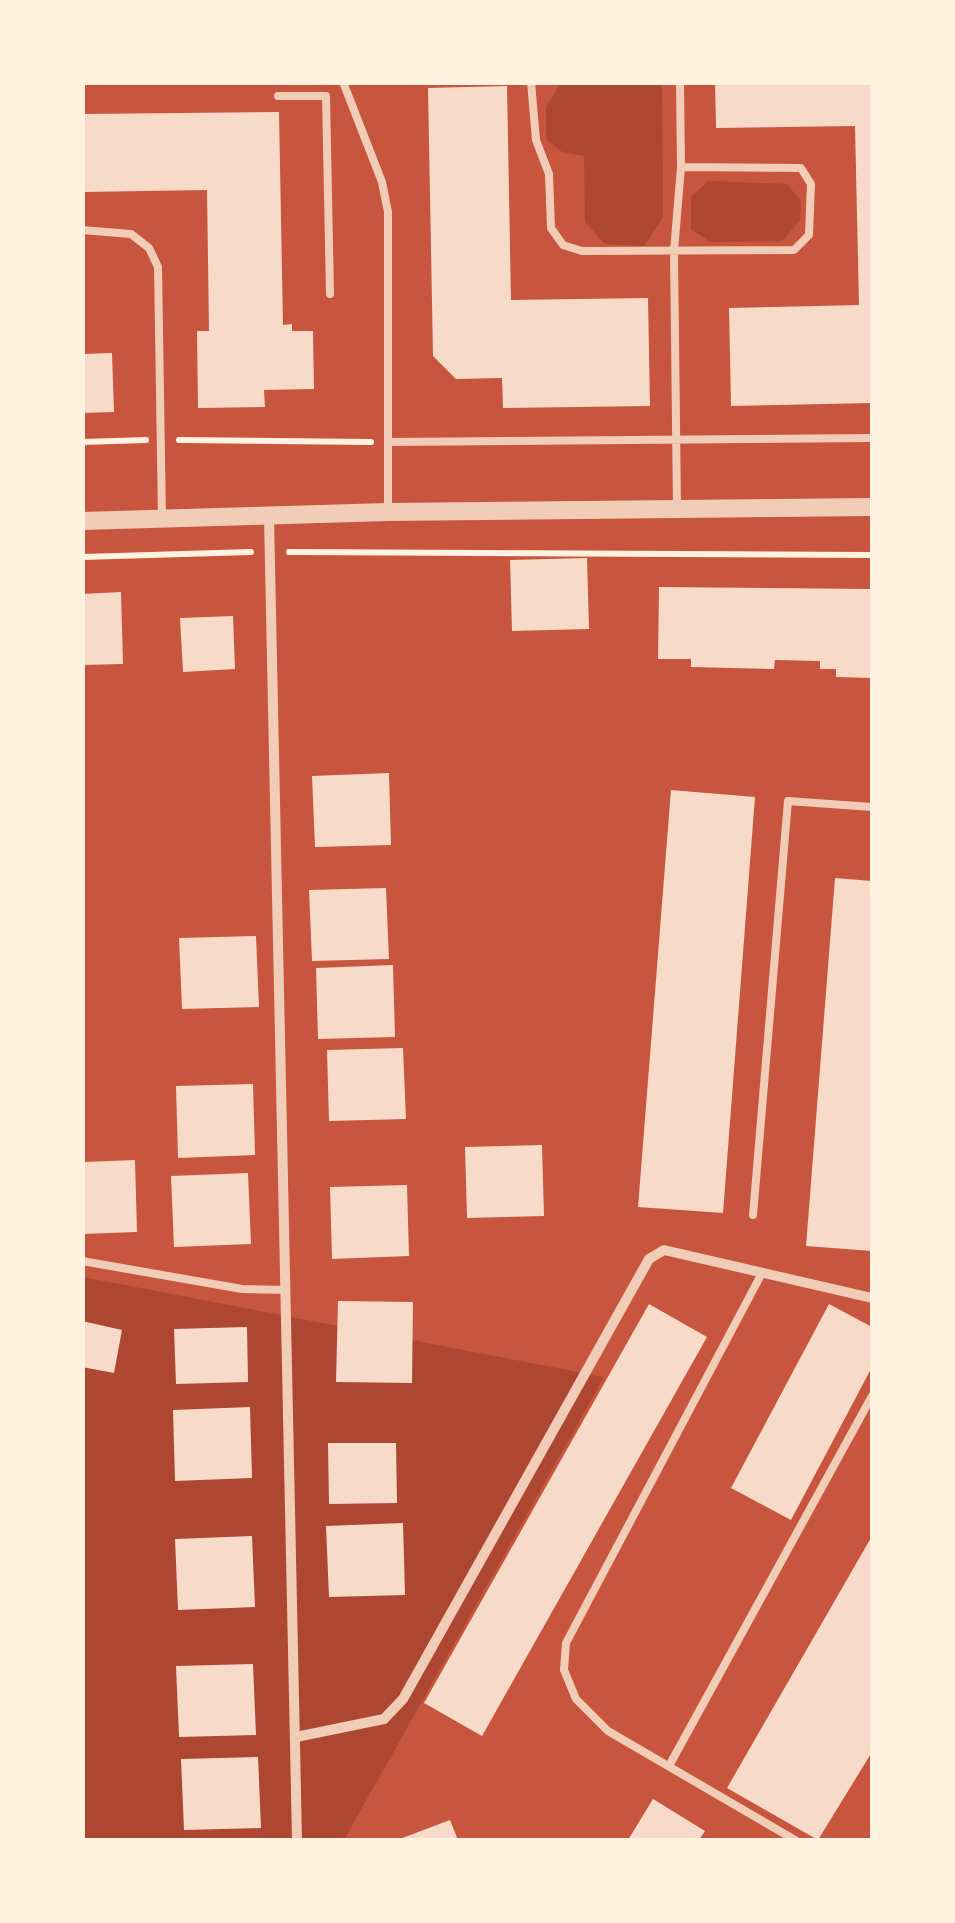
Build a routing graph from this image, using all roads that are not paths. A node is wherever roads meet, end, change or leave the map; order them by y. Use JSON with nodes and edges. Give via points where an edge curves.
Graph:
{"nodes":[{"id":1,"x":343,"y":82,"type":"edge"},
{"id":2,"x":530,"y":82,"type":"edge"},
{"id":3,"x":680,"y":82,"type":"edge"},
{"id":4,"x":351,"y":95,"type":"junction"},
{"id":5,"x":278,"y":96,"type":"dead end"},
{"id":6,"x":326,"y":96,"type":"junction"},
{"id":7,"x":681,"y":167,"type":"junction"},
{"id":8,"x":82,"y":230,"type":"edge"},
{"id":9,"x":674,"y":251,"type":"junction"},
{"id":10,"x":330,"y":294,"type":"dead end"},
{"id":11,"x":872,"y":438,"type":"edge"},
{"id":12,"x":676,"y":440,"type":"junction"},
{"id":13,"x":389,"y":442,"type":"junction"},
{"id":14,"x":872,"y":507,"type":"edge"},
{"id":15,"x":676,"y":510,"type":"junction"},
{"id":16,"x":388,"y":512,"type":"junction"},
{"id":17,"x":269,"y":518,"type":"junction"},
{"id":18,"x":162,"y":520,"type":"junction"},
{"id":19,"x":82,"y":521,"type":"edge"},
{"id":20,"x":872,"y":807,"type":"edge"},
{"id":21,"x":753,"y":1215,"type":"dead end"},
{"id":22,"x":82,"y":1261,"type":"edge"},
{"id":23,"x":762,"y":1273,"type":"junction"},
{"id":24,"x":286,"y":1290,"type":"junction"},
{"id":25,"x":872,"y":1298,"type":"edge"},
{"id":26,"x":872,"y":1396,"type":"edge"},
{"id":27,"x":296,"y":1737,"type":"junction"},
{"id":28,"x":670,"y":1766,"type":"junction"},
{"id":29,"x":296,"y":1840,"type":"edge"},
{"id":30,"x":796,"y":1840,"type":"edge"}],
"edges":[{"from":1,"to":4,"type":"lane"},
{"from":2,"to":9,"type":"lane","via":[[556,239],[582,251]]},
{"from":3,"to":7,"type":"lane"},
{"from":4,"to":6,"type":"lane"},
{"from":4,"to":13,"type":"lane","via":[[388,212]]},
{"from":5,"to":6,"type":"lane"},
{"from":6,"to":10,"type":"lane"},
{"from":7,"to":9,"type":"lane"},
{"from":7,"to":9,"type":"lane","via":[[801,168],[811,184],[812,226],[794,250]]},
{"from":8,"to":18,"type":"lane","via":[[131,234],[155,257]]},
{"from":9,"to":12,"type":"lane"},
{"from":11,"to":12,"type":"lane"},
{"from":12,"to":13,"type":"lane"},
{"from":12,"to":15,"type":"lane"},
{"from":13,"to":16,"type":"lane"},
{"from":14,"to":15,"type":"street"},
{"from":15,"to":16,"type":"street"},
{"from":16,"to":17,"type":"street"},
{"from":17,"to":18,"type":"street"},
{"from":17,"to":24,"type":"street"},
{"from":18,"to":19,"type":"street"},
{"from":20,"to":21,"type":"lane","via":[[788,800]]},
{"from":22,"to":24,"type":"lane","via":[[242,1289]]},
{"from":23,"to":25,"type":"street"},
{"from":23,"to":27,"type":"street","via":[[664,1250],[649,1259],[403,1699],[384,1719]]},
{"from":23,"to":28,"type":"lane","via":[[566,1643],[564,1670],[576,1699],[608,1731]]},
{"from":24,"to":27,"type":"street"},
{"from":26,"to":28,"type":"lane"},
{"from":27,"to":29,"type":"street"},
{"from":28,"to":30,"type":"lane"}]}
